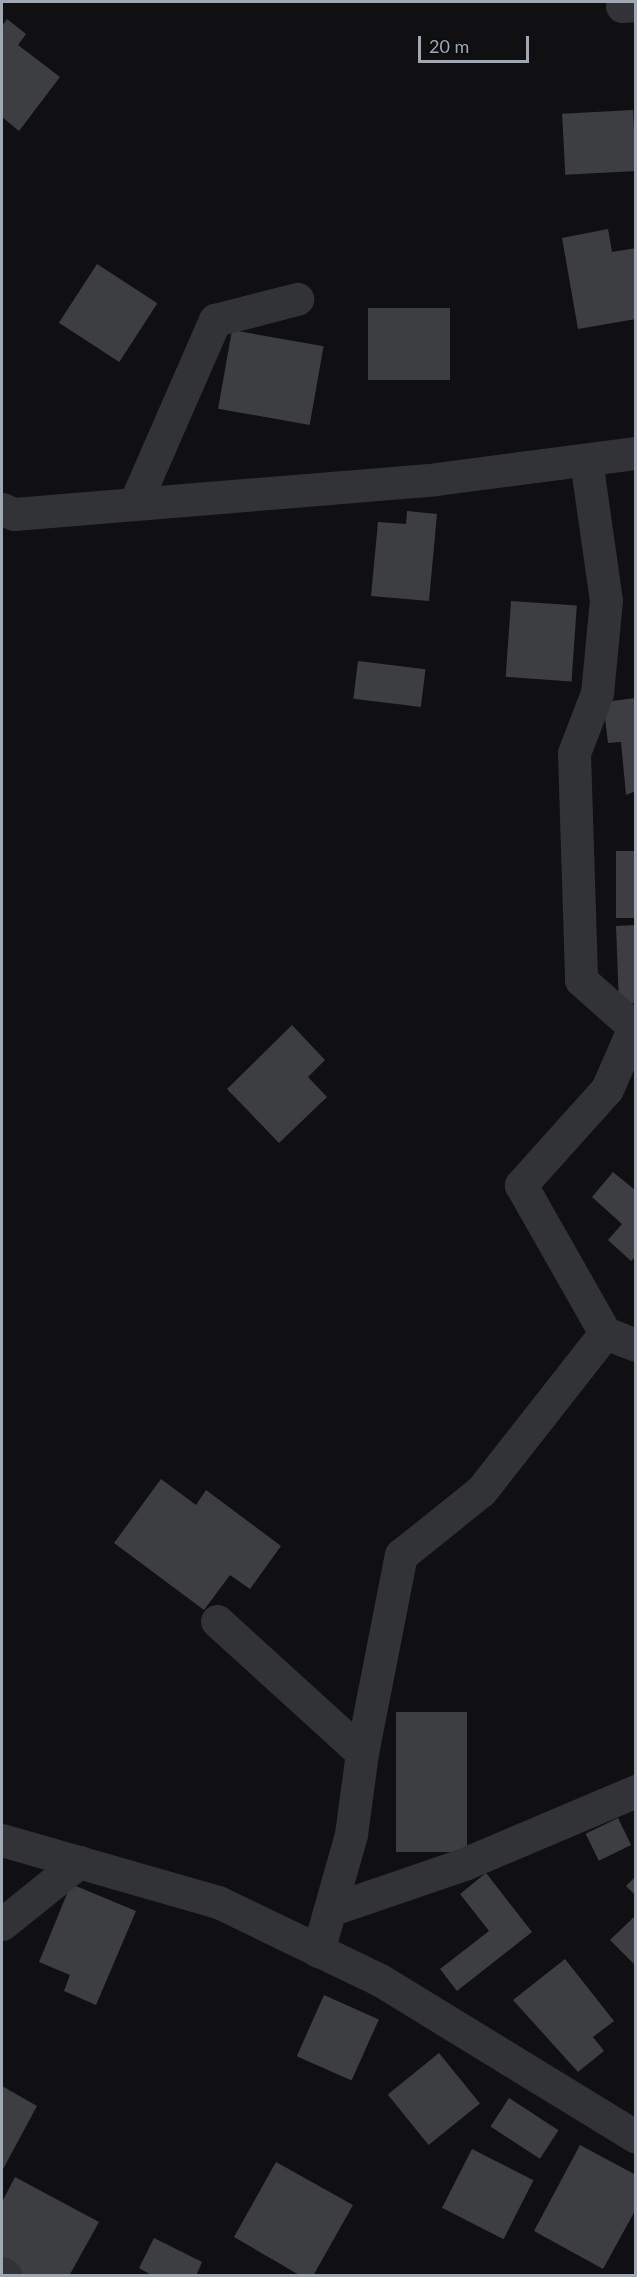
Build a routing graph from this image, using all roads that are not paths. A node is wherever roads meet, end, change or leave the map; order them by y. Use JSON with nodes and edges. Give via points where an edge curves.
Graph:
{"nodes":[{"id":1,"x":297,"y":299,"type":"dead end"},
{"id":2,"x":636,"y":453,"type":"edge"},
{"id":3,"x":586,"y":460,"type":"junction"},
{"id":4,"x":135,"y":503,"type":"junction"},
{"id":5,"x":2,"y":508,"type":"edge"},
{"id":6,"x":604,"y":1333,"type":"junction"},
{"id":7,"x":636,"y":1345,"type":"edge"},
{"id":8,"x":217,"y":1622,"type":"dead end"},
{"id":9,"x":362,"y":1753,"type":"junction"},
{"id":10,"x":636,"y":1791,"type":"edge"},
{"id":11,"x":2,"y":1840,"type":"edge"},
{"id":12,"x":79,"y":1862,"type":"junction"},
{"id":13,"x":330,"y":1910,"type":"junction"},
{"id":14,"x":2,"y":1924,"type":"edge"},
{"id":15,"x":318,"y":1951,"type":"junction"},
{"id":16,"x":636,"y":2138,"type":"edge"},
{"id":17,"x":2,"y":2273,"type":"edge"},
{"id":18,"x":6,"y":2276,"type":"edge"}],
"edges":[{"from":1,"to":4,"type":"street","via":[[215,320],[185,380]]},
{"from":2,"to":3,"type":"street"},
{"from":3,"to":4,"type":"street","via":[[435,479]]},
{"from":3,"to":6,"type":"street","via":[[606,600],[597,693],[574,753],[581,980],[634,1027],[607,1089],[521,1185]]},
{"from":4,"to":5,"type":"street","via":[[14,514]]},
{"from":6,"to":7,"type":"street"},
{"from":6,"to":9,"type":"street","via":[[481,1491],[401,1555]]},
{"from":8,"to":9,"type":"street"},
{"from":9,"to":13,"type":"street","via":[[351,1834]]},
{"from":10,"to":13,"type":"street","via":[[464,1864]]},
{"from":11,"to":12,"type":"street"},
{"from":12,"to":14,"type":"street"},
{"from":12,"to":15,"type":"street","via":[[218,1902]]},
{"from":13,"to":15,"type":"street"},
{"from":15,"to":16,"type":"street","via":[[380,1980]]},
{"from":17,"to":18,"type":"street"}]}
